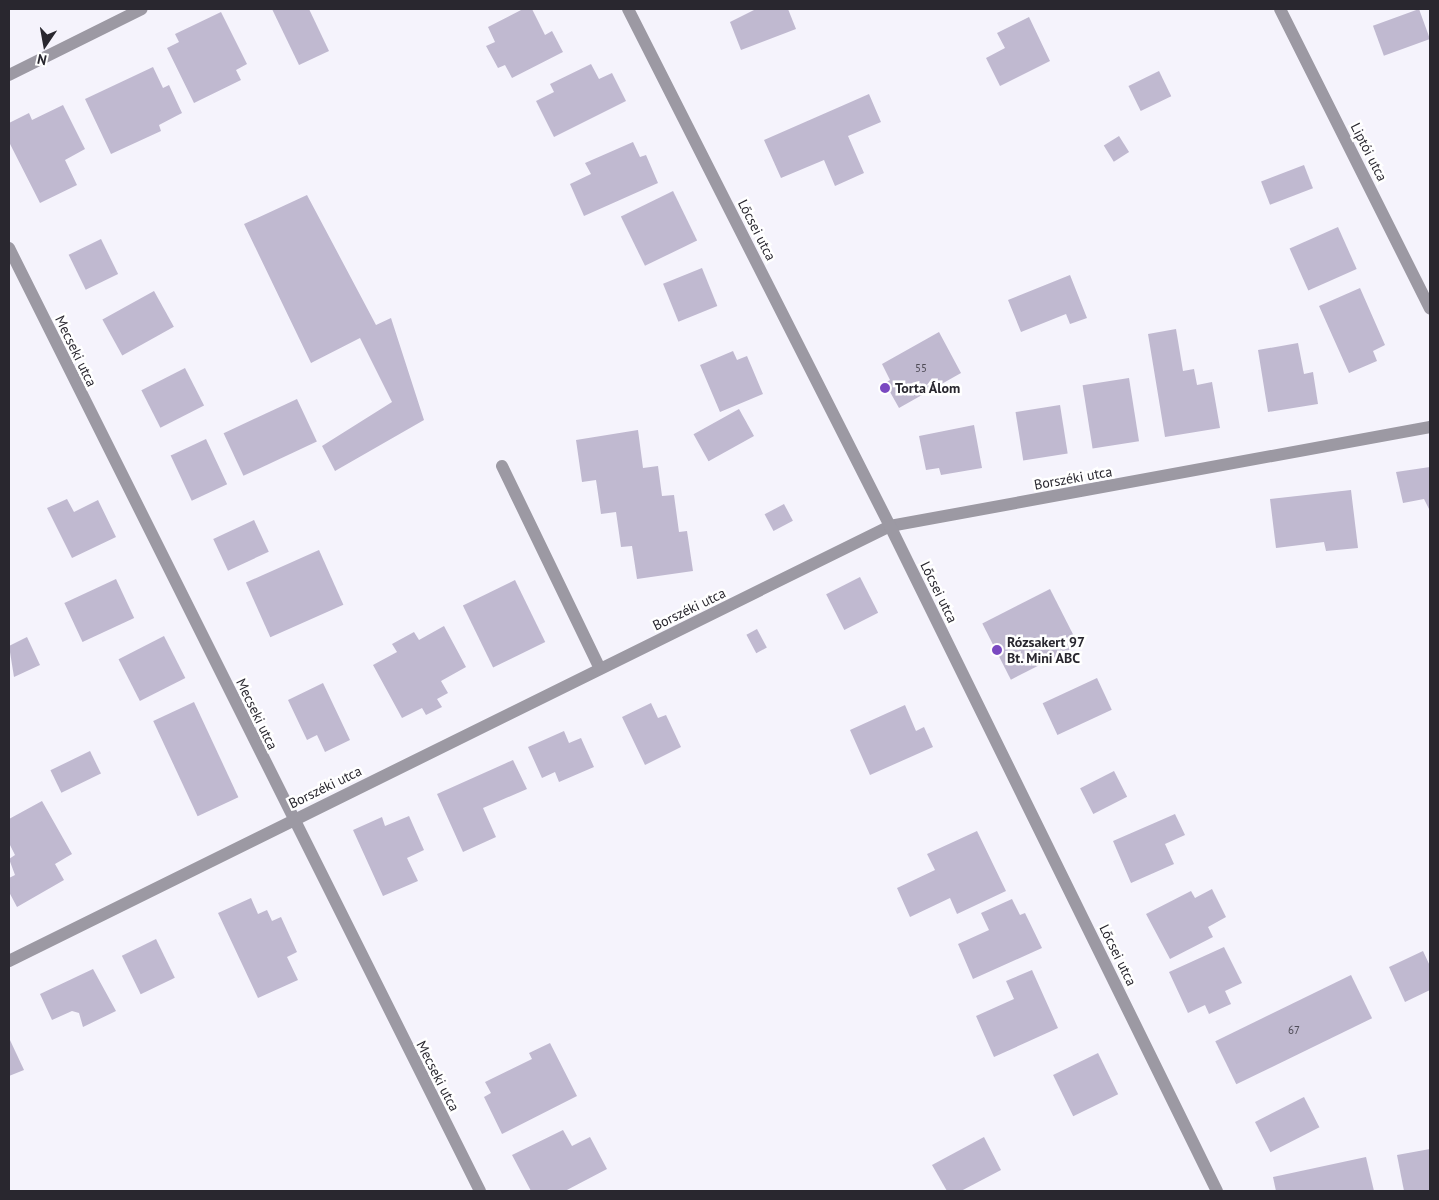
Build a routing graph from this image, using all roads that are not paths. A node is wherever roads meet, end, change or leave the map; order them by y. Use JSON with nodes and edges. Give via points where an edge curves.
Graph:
{"nodes":[{"id":1,"x":142,"y":9,"type":"edge"},
{"id":2,"x":628,"y":9,"type":"edge"},
{"id":3,"x":1280,"y":9,"type":"edge"},
{"id":4,"x":9,"y":75,"type":"edge"},
{"id":5,"x":9,"y":248,"type":"edge"},
{"id":6,"x":1430,"y":309,"type":"edge"},
{"id":7,"x":1430,"y":427,"type":"edge"},
{"id":8,"x":502,"y":466,"type":"dead end"},
{"id":9,"x":890,"y":526,"type":"junction"},
{"id":10,"x":600,"y":669,"type":"junction"},
{"id":11,"x":292,"y":820,"type":"junction"},
{"id":12,"x":9,"y":961,"type":"edge"},
{"id":13,"x":480,"y":1191,"type":"edge"},
{"id":14,"x":1217,"y":1191,"type":"edge"}],
"edges":[{"from":1,"to":4,"type":"street"},
{"from":2,"to":9,"type":"street","name":"Lőcsei utca"},
{"from":3,"to":6,"type":"street","name":"Liptói utca"},
{"from":5,"to":11,"type":"street","name":"Mecseki utca"},
{"from":7,"to":9,"type":"street","name":"Borszéki utca"},
{"from":8,"to":10,"type":"street"},
{"from":9,"to":10,"type":"street","name":"Borszéki utca"},
{"from":9,"to":14,"type":"street","name":"Lőcsei utca"},
{"from":10,"to":11,"type":"street","name":"Borszéki utca"},
{"from":11,"to":12,"type":"street","name":"Borszéki utca"},
{"from":11,"to":13,"type":"street","name":"Mecseki utca"}]}
